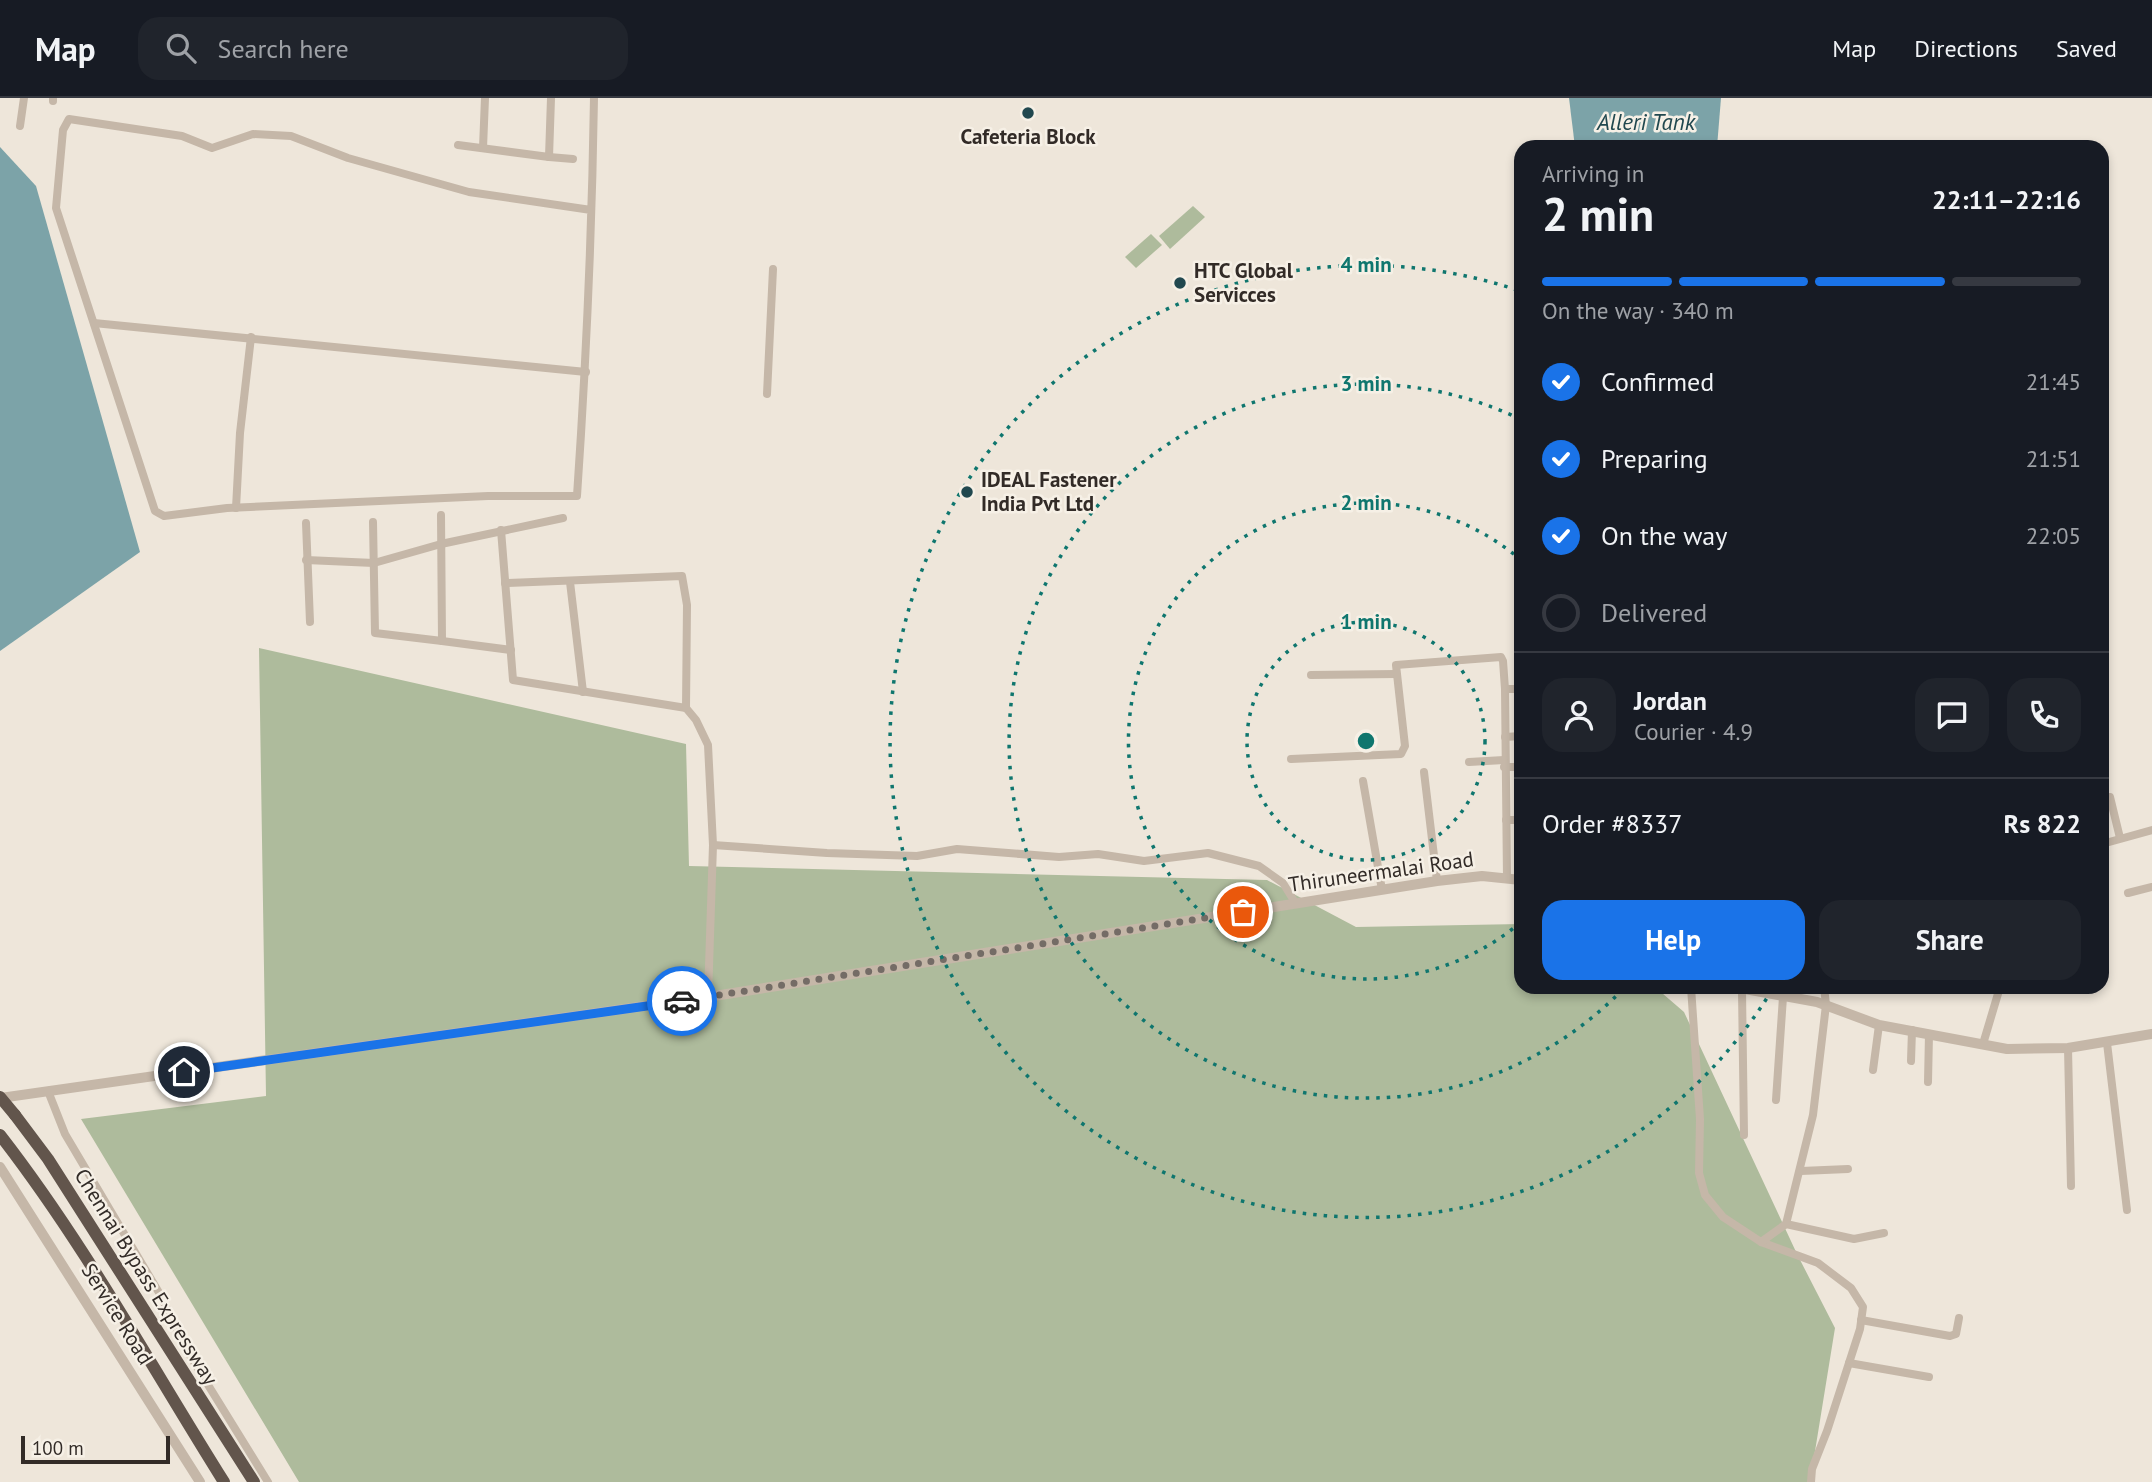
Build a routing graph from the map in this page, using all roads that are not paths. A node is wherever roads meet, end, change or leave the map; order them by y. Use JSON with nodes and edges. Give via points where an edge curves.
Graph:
{"nodes":[{"id":1,"x":24,"y":98,"type":"edge"},
{"id":2,"x":485,"y":98,"type":"edge"},
{"id":3,"x":551,"y":98,"type":"edge"},
{"id":4,"x":594,"y":98,"type":"edge"},
{"id":5,"x":20,"y":126,"type":"dead end"},
{"id":6,"x":458,"y":145,"type":"dead end"},
{"id":7,"x":483,"y":148,"type":"junction"},
{"id":8,"x":549,"y":157,"type":"junction"},
{"id":9,"x":573,"y":159,"type":"dead end"},
{"id":10,"x":591,"y":209,"type":"junction"},
{"id":11,"x":773,"y":269,"type":"dead end"},
{"id":12,"x":94,"y":323,"type":"junction"},
{"id":13,"x":251,"y":337,"type":"junction"},
{"id":14,"x":586,"y":372,"type":"junction"},
{"id":15,"x":766,"y":394,"type":"dead end"},
{"id":16,"x":236,"y":508,"type":"junction"},
{"id":17,"x":442,"y":515,"type":"dead end"},
{"id":18,"x":564,"y":518,"type":"dead end"},
{"id":19,"x":373,"y":522,"type":"dead end"},
{"id":20,"x":306,"y":523,"type":"dead end"},
{"id":21,"x":501,"y":530,"type":"junction"},
{"id":22,"x":442,"y":544,"type":"junction"},
{"id":23,"x":306,"y":561,"type":"junction"},
{"id":24,"x":374,"y":563,"type":"junction"},
{"id":25,"x":570,"y":582,"type":"junction"},
{"id":26,"x":505,"y":583,"type":"junction"},
{"id":27,"x":310,"y":622,"type":"dead end"},
{"id":28,"x":442,"y":641,"type":"junction"},
{"id":29,"x":511,"y":650,"type":"junction"},
{"id":30,"x":1396,"y":674,"type":"junction"},
{"id":31,"x":1311,"y":675,"type":"dead end"},
{"id":32,"x":1505,"y":689,"type":"junction"},
{"id":33,"x":1514,"y":689,"type":"edge"},
{"id":34,"x":583,"y":692,"type":"junction"},
{"id":35,"x":686,"y":708,"type":"junction"},
{"id":36,"x":1514,"y":736,"type":"edge"},
{"id":37,"x":1505,"y":737,"type":"junction"},
{"id":38,"x":1291,"y":759,"type":"dead end"},
{"id":39,"x":1469,"y":762,"type":"dead end"},
{"id":40,"x":1504,"y":764,"type":"junction"},
{"id":41,"x":1514,"y":766,"type":"edge"},
{"id":42,"x":1424,"y":772,"type":"dead end"},
{"id":43,"x":1363,"y":781,"type":"dead end"},
{"id":44,"x":2110,"y":797,"type":"dead end"},
{"id":45,"x":1506,"y":820,"type":"junction"},
{"id":46,"x":1514,"y":820,"type":"edge"},
{"id":47,"x":2152,"y":830,"type":"edge"},
{"id":48,"x":2120,"y":838,"type":"junction"},
{"id":49,"x":2109,"y":842,"type":"edge"},
{"id":50,"x":713,"y":845,"type":"junction"},
{"id":51,"x":1507,"y":878,"type":"junction"},
{"id":52,"x":1514,"y":879,"type":"edge"},
{"id":53,"x":1437,"y":881,"type":"junction"},
{"id":54,"x":2152,"y":887,"type":"edge"},
{"id":55,"x":1382,"y":890,"type":"junction"},
{"id":56,"x":2128,"y":893,"type":"dead end"},
{"id":57,"x":1296,"y":904,"type":"junction"},
{"id":58,"x":1691,"y":994,"type":"edge"},
{"id":59,"x":1738,"y":994,"type":"edge"},
{"id":60,"x":1766,"y":994,"type":"edge"},
{"id":61,"x":1825,"y":994,"type":"edge"},
{"id":62,"x":1998,"y":994,"type":"edge"},
{"id":63,"x":1783,"y":997,"type":"junction"},
{"id":64,"x":708,"y":998,"type":"junction"},
{"id":65,"x":1826,"y":1004,"type":"junction"},
{"id":66,"x":1879,"y":1025,"type":"junction"},
{"id":67,"x":1912,"y":1030,"type":"junction"},
{"id":68,"x":1929,"y":1034,"type":"junction"},
{"id":69,"x":2152,"y":1034,"type":"edge"},
{"id":70,"x":2107,"y":1043,"type":"junction"},
{"id":71,"x":1983,"y":1044,"type":"junction"},
{"id":72,"x":2068,"y":1048,"type":"junction"},
{"id":73,"x":1911,"y":1061,"type":"dead end"},
{"id":74,"x":1873,"y":1070,"type":"dead end"},
{"id":75,"x":1928,"y":1082,"type":"dead end"},
{"id":76,"x":48,"y":1091,"type":"junction"},
{"id":77,"x":0,"y":1097,"type":"edge"},
{"id":78,"x":1776,"y":1100,"type":"dead end"},
{"id":79,"x":0,"y":1135,"type":"edge"},
{"id":80,"x":1744,"y":1135,"type":"dead end"},
{"id":81,"x":0,"y":1167,"type":"edge"},
{"id":82,"x":1849,"y":1170,"type":"dead end"},
{"id":83,"x":1801,"y":1171,"type":"junction"},
{"id":84,"x":2071,"y":1186,"type":"dead end"},
{"id":85,"x":2127,"y":1210,"type":"dead end"},
{"id":86,"x":1786,"y":1224,"type":"junction"},
{"id":87,"x":1884,"y":1233,"type":"dead end"},
{"id":88,"x":1761,"y":1242,"type":"junction"},
{"id":89,"x":1959,"y":1318,"type":"dead end"},
{"id":90,"x":1861,"y":1320,"type":"junction"},
{"id":91,"x":1849,"y":1363,"type":"junction"},
{"id":92,"x":1929,"y":1377,"type":"dead end"},
{"id":93,"x":200,"y":1482,"type":"edge"},
{"id":94,"x":224,"y":1482,"type":"edge"},
{"id":95,"x":254,"y":1482,"type":"edge"},
{"id":96,"x":268,"y":1482,"type":"edge"},
{"id":97,"x":1811,"y":1482,"type":"edge"}],
"edges":[{"from":1,"to":5,"type":"street"},
{"from":2,"to":7,"type":"street"},
{"from":3,"to":8,"type":"street"},
{"from":4,"to":10,"type":"street"},
{"from":6,"to":7,"type":"street"},
{"from":7,"to":8,"type":"street"},
{"from":8,"to":9,"type":"street"},
{"from":10,"to":12,"type":"street","via":[[469,192],[348,158],[291,136],[253,134],[212,148],[182,136],[69,119],[63,130],[56,208]]},
{"from":10,"to":14,"type":"street"},
{"from":11,"to":15,"type":"street"},
{"from":12,"to":13,"type":"street"},
{"from":12,"to":16,"type":"street","via":[[155,511],[164,516]]},
{"from":13,"to":14,"type":"street"},
{"from":13,"to":16,"type":"street"},
{"from":14,"to":16,"type":"street","via":[[577,496]]},
{"from":17,"to":22,"type":"street"},
{"from":18,"to":21,"type":"street"},
{"from":19,"to":24,"type":"street"},
{"from":20,"to":23,"type":"street"},
{"from":21,"to":22,"type":"street"},
{"from":21,"to":26,"type":"street"},
{"from":22,"to":24,"type":"street"},
{"from":22,"to":28,"type":"street"},
{"from":23,"to":24,"type":"street"},
{"from":23,"to":27,"type":"street"},
{"from":24,"to":28,"type":"street","via":[[375,633]]},
{"from":25,"to":26,"type":"street"},
{"from":25,"to":34,"type":"street"},
{"from":25,"to":35,"type":"street","via":[[682,576],[687,605]]},
{"from":26,"to":29,"type":"street"},
{"from":28,"to":29,"type":"street"},
{"from":29,"to":34,"type":"street","via":[[513,680]]},
{"from":30,"to":31,"type":"street"},
{"from":30,"to":32,"type":"street","via":[[1398,663],[1498,656],[1503,661]]},
{"from":30,"to":38,"type":"street","via":[[1405,746],[1401,754]]},
{"from":32,"to":33,"type":"street"},
{"from":32,"to":37,"type":"street"},
{"from":34,"to":35,"type":"street"},
{"from":35,"to":50,"type":"street","via":[[708,744]]},
{"from":36,"to":37,"type":"street"},
{"from":37,"to":40,"type":"street"},
{"from":39,"to":40,"type":"street"},
{"from":40,"to":41,"type":"street"},
{"from":40,"to":45,"type":"street"},
{"from":42,"to":53,"type":"street"},
{"from":43,"to":55,"type":"street"},
{"from":44,"to":48,"type":"street"},
{"from":45,"to":46,"type":"street"},
{"from":45,"to":51,"type":"street"},
{"from":47,"to":48,"type":"street"},
{"from":48,"to":49,"type":"street"},
{"from":50,"to":57,"type":"street","via":[[917,856],[957,849],[1059,857],[1098,854],[1144,861],[1208,853],[1259,866],[1283,883]]},
{"from":50,"to":64,"type":"street"},
{"from":51,"to":52,"type":"street","name":"Thiruneermalai Road"},
{"from":51,"to":53,"type":"street","name":"Thiruneermalai Road"},
{"from":53,"to":55,"type":"street","name":"Thiruneermalai Road"},
{"from":54,"to":56,"type":"street"},
{"from":55,"to":57,"type":"street","name":"Thiruneermalai Road"},
{"from":57,"to":64,"type":"street","name":"Thiruneermalai Road"},
{"from":58,"to":88,"type":"street","via":[[1699,1173],[1705,1195],[1723,1217]]},
{"from":59,"to":80,"type":"street"},
{"from":60,"to":63,"type":"street"},
{"from":61,"to":65,"type":"street"},
{"from":62,"to":71,"type":"street"},
{"from":63,"to":65,"type":"street"},
{"from":63,"to":78,"type":"street"},
{"from":64,"to":76,"type":"street","name":"Thiruneermalai Road"},
{"from":65,"to":66,"type":"street"},
{"from":65,"to":83,"type":"street","via":[[1813,1115]]},
{"from":66,"to":67,"type":"street"},
{"from":66,"to":74,"type":"street"},
{"from":67,"to":68,"type":"street"},
{"from":67,"to":73,"type":"street"},
{"from":68,"to":71,"type":"street"},
{"from":68,"to":75,"type":"street"},
{"from":69,"to":70,"type":"street"},
{"from":70,"to":72,"type":"street"},
{"from":70,"to":85,"type":"street"},
{"from":71,"to":72,"type":"street","via":[[2007,1049]]},
{"from":72,"to":84,"type":"street"},
{"from":76,"to":77,"type":"street","name":"Thiruneermalai Road"},
{"from":76,"to":96,"type":"street","via":[[65,1134],[161,1296],[184,1346]]},
{"from":77,"to":95,"type":"highway","name":"Chennai Bypass Expressway","bridge":true,"via":[[48,1159]]},
{"from":79,"to":94,"type":"highway","name":"Chennai Bypass Expressway","via":[[100,1281]]},
{"from":81,"to":93,"type":"street","name":"Service Road"},
{"from":82,"to":83,"type":"street"},
{"from":83,"to":86,"type":"street"},
{"from":86,"to":87,"type":"street","via":[[1854,1239]]},
{"from":86,"to":88,"type":"street"},
{"from":88,"to":90,"type":"street","via":[[1818,1262],[1858,1297],[1863,1307]]},
{"from":89,"to":90,"type":"street","via":[[1955,1334],[1950,1336]]},
{"from":90,"to":91,"type":"street"},
{"from":91,"to":92,"type":"street"},
{"from":91,"to":97,"type":"street"}]}
